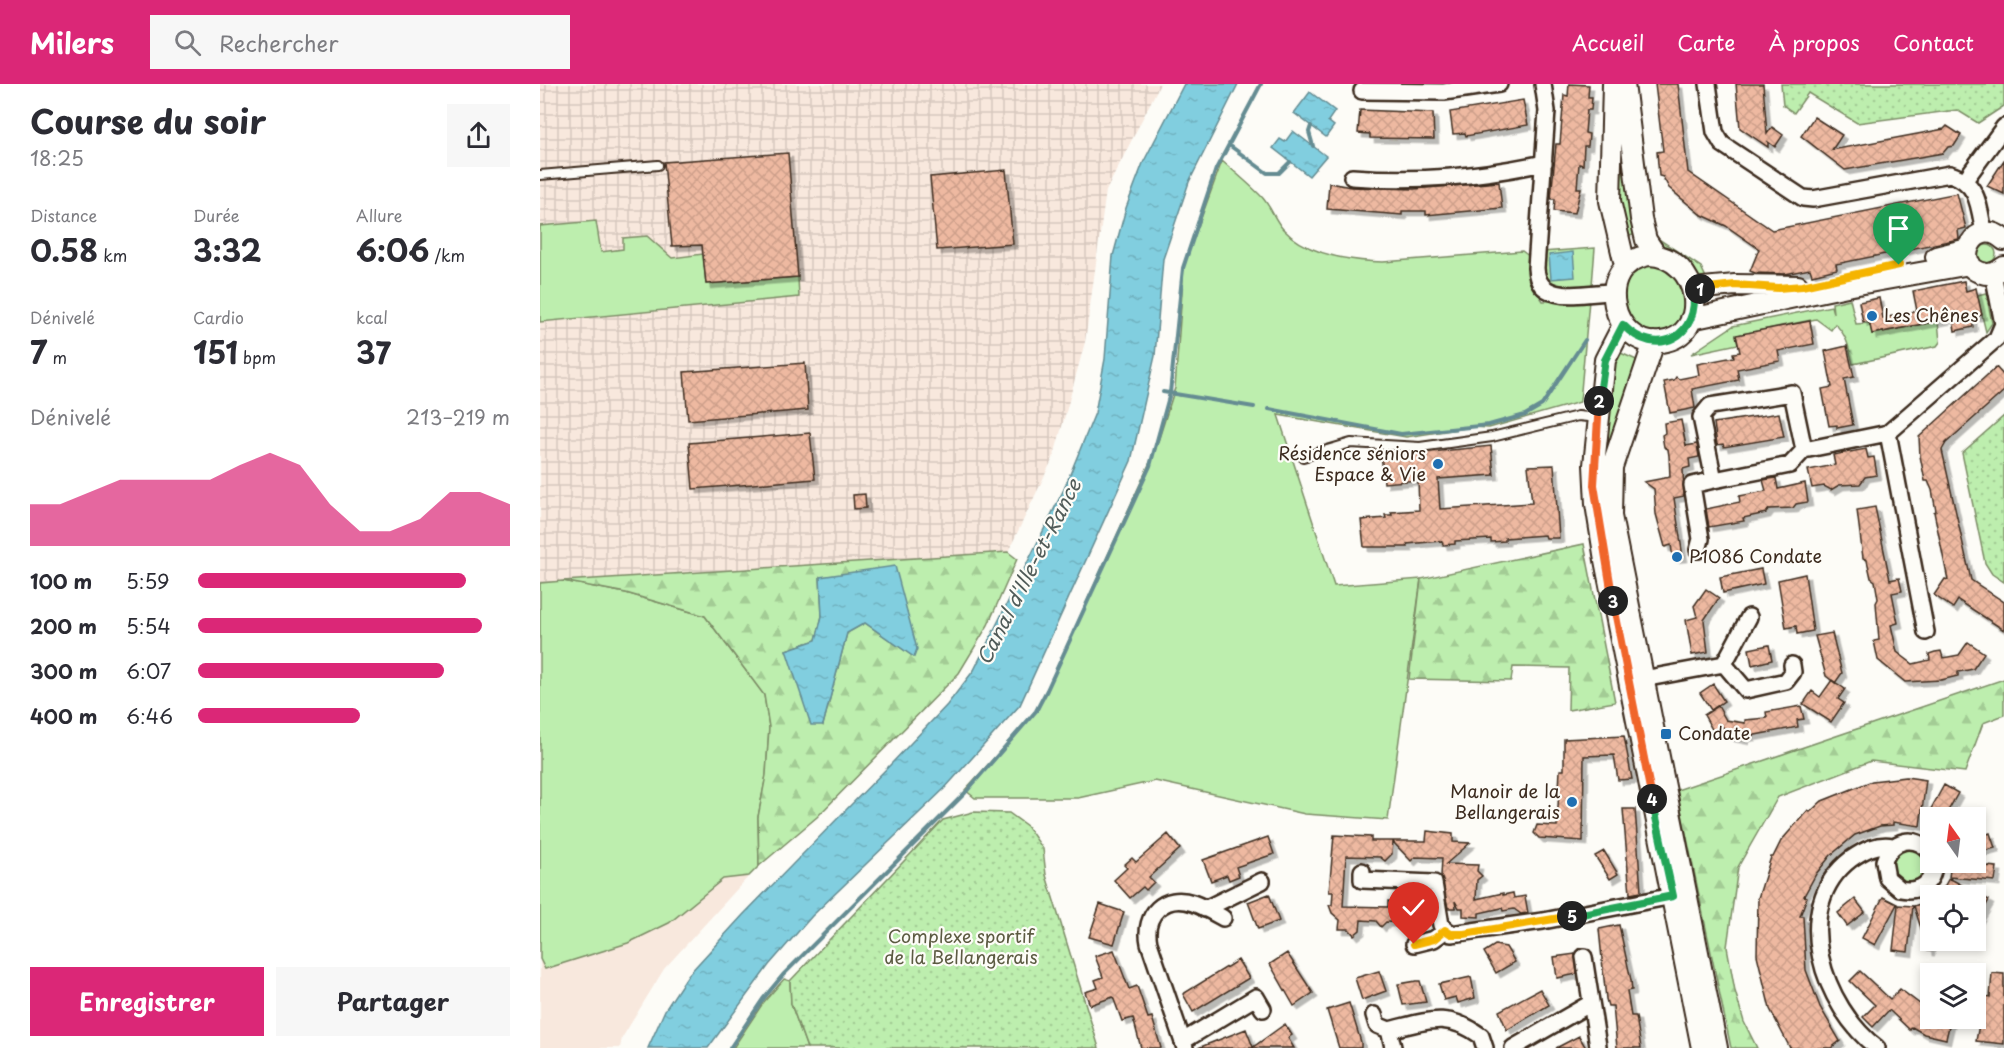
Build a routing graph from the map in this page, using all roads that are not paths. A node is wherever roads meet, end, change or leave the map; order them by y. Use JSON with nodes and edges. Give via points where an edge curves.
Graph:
{"nodes":[{"id":1,"x":1499,"y":84,"type":"edge"},
{"id":2,"x":1543,"y":84,"type":"edge"},
{"id":3,"x":1613,"y":84,"type":"edge"},
{"id":4,"x":1624,"y":84,"type":"edge"},
{"id":5,"x":1708,"y":84,"type":"edge"},
{"id":6,"x":1388,"y":88,"type":"edge"},
{"id":7,"x":1362,"y":91,"type":"dead end"},
{"id":8,"x":2004,"y":127,"type":"edge"},
{"id":9,"x":1544,"y":163,"type":"junction"},
{"id":10,"x":658,"y":165,"type":"dead end"},
{"id":11,"x":540,"y":175,"type":"edge"},
{"id":12,"x":1352,"y":177,"type":"dead end"},
{"id":13,"x":1965,"y":180,"type":"junction"},
{"id":14,"x":1984,"y":233,"type":"junction"},
{"id":15,"x":2004,"y":240,"type":"edge"},
{"id":16,"x":1656,"y":255,"type":"junction"},
{"id":17,"x":1969,"y":256,"type":"junction"},
{"id":18,"x":1625,"y":265,"type":"junction"},
{"id":19,"x":1999,"y":270,"type":"edge"},
{"id":20,"x":1693,"y":289,"type":"junction"},
{"id":21,"x":1613,"y":292,"type":"junction"},
{"id":22,"x":1691,"y":320,"type":"junction"},
{"id":23,"x":1623,"y":325,"type":"junction"},
{"id":24,"x":1654,"y":342,"type":"junction"},
{"id":25,"x":1598,"y":418,"type":"junction"},
{"id":26,"x":1888,"y":434,"type":"junction"},
{"id":27,"x":1804,"y":450,"type":"junction"},
{"id":28,"x":1303,"y":457,"type":"dead end"},
{"id":29,"x":1714,"y":480,"type":"junction"},
{"id":30,"x":1698,"y":550,"type":"dead end"},
{"id":31,"x":1749,"y":617,"type":"dead end"},
{"id":32,"x":1926,"y":632,"type":"dead end"},
{"id":33,"x":1724,"y":664,"type":"junction"},
{"id":34,"x":1792,"y":665,"type":"dead end"},
{"id":35,"x":1643,"y":679,"type":"junction"},
{"id":36,"x":1920,"y":844,"type":"edge"},
{"id":37,"x":1893,"y":846,"type":"junction"},
{"id":38,"x":1362,"y":871,"type":"dead end"},
{"id":39,"x":1932,"y":873,"type":"edge"},
{"id":40,"x":1262,"y":881,"type":"dead end"},
{"id":41,"x":1673,"y":896,"type":"junction"},
{"id":42,"x":1205,"y":909,"type":"junction"},
{"id":43,"x":1223,"y":918,"type":"dead end"},
{"id":44,"x":1445,"y":930,"type":"junction"},
{"id":45,"x":1414,"y":944,"type":"dead end"},
{"id":46,"x":1584,"y":957,"type":"dead end"},
{"id":47,"x":1591,"y":1003,"type":"junction"},
{"id":48,"x":1263,"y":1009,"type":"dead end"},
{"id":49,"x":1374,"y":1014,"type":"dead end"},
{"id":50,"x":1389,"y":1030,"type":"junction"},
{"id":51,"x":1184,"y":1044,"type":"edge"},
{"id":52,"x":1598,"y":1046,"type":"dead end"},
{"id":53,"x":1393,"y":1047,"type":"edge"},
{"id":54,"x":1485,"y":1048,"type":"edge"},
{"id":55,"x":1513,"y":1048,"type":"edge"},
{"id":56,"x":1702,"y":1048,"type":"edge"},
{"id":57,"x":1717,"y":1048,"type":"edge"},
{"id":58,"x":1877,"y":1048,"type":"edge"}],
"edges":[{"from":1,"to":6,"type":"street","via":[[1444,92]]},
{"from":2,"to":9,"type":"street","via":[[1547,111]]},
{"from":3,"to":18,"type":"street","via":[[1610,201]]},
{"from":4,"to":16,"type":"street","via":[[1642,227]]},
{"from":5,"to":13,"type":"street","via":[[1715,132],[1722,144],[1803,198],[1813,200],[1941,174]]},
{"from":6,"to":7,"type":"street"},
{"from":8,"to":13,"type":"street"},
{"from":9,"to":12,"type":"street","via":[[1464,177]]},
{"from":9,"to":21,"type":"street","via":[[1538,281],[1560,295]]},
{"from":10,"to":11,"type":"lane"},
{"from":13,"to":14,"type":"street","via":[[1977,197]]},
{"from":14,"to":15,"type":"street","via":[[1994,233]]},
{"from":14,"to":17,"type":"street","via":[[1972,240]]},
{"from":16,"to":18,"type":"street","via":[[1643,256]]},
{"from":16,"to":20,"type":"street","via":[[1680,269]]},
{"from":17,"to":19,"type":"street","via":[[1978,272]]},
{"from":17,"to":20,"type":"street","via":[[1802,286]]},
{"from":17,"to":22,"type":"street"},
{"from":18,"to":21,"type":"street"},
{"from":19,"to":26,"type":"street","via":[[2003,324],[1997,338]]},
{"from":20,"to":22,"type":"street"},
{"from":21,"to":23,"type":"street"},
{"from":22,"to":24,"type":"street","via":[[1674,338]]},
{"from":23,"to":24,"type":"street","via":[[1638,337]]},
{"from":23,"to":25,"type":"street","via":[[1605,360]]},
{"from":24,"to":35,"type":"street","via":[[1619,442],[1610,490],[1613,530]]},
{"from":25,"to":28,"type":"lane","via":[[1578,416],[1492,437],[1420,447],[1351,443]]},
{"from":25,"to":41,"type":"street","via":[[1594,485],[1600,532]]},
{"from":26,"to":27,"type":"street"},
{"from":26,"to":32,"type":"street"},
{"from":27,"to":29,"type":"street","via":[[1790,465]]},
{"from":27,"to":29,"type":"street","via":[[1792,393],[1710,406],[1701,417]]},
{"from":29,"to":30,"type":"street","via":[[1692,485],[1701,539]]},
{"from":31,"to":33,"type":"street"},
{"from":33,"to":34,"type":"street","via":[[1746,690],[1786,681],[1793,672]]},
{"from":33,"to":35,"type":"street"},
{"from":35,"to":57,"type":"street"},
{"from":36,"to":37,"type":"street","via":[[1910,840]]},
{"from":37,"to":39,"type":"street","via":[[1884,861],[1884,870],[1893,885],[1909,891],[1925,885]]},
{"from":37,"to":58,"type":"street","via":[[1869,848],[1847,862],[1832,879],[1819,915],[1820,952],[1833,995],[1852,1024]]},
{"from":38,"to":44,"type":"street","via":[[1362,880],[1434,879],[1441,926]]},
{"from":40,"to":42,"type":"street"},
{"from":41,"to":44,"type":"street","via":[[1464,934]]},
{"from":41,"to":56,"type":"street"},
{"from":42,"to":43,"type":"street"},
{"from":42,"to":51,"type":"street","via":[[1182,901],[1169,902],[1157,907],[1146,932]]},
{"from":44,"to":45,"type":"street","via":[[1434,939]]},
{"from":46,"to":47,"type":"street"},
{"from":47,"to":52,"type":"street"},
{"from":47,"to":55,"type":"street"},
{"from":48,"to":51,"type":"street","via":[[1256,997]]},
{"from":49,"to":50,"type":"street","via":[[1377,1025]]},
{"from":50,"to":53,"type":"street"},
{"from":50,"to":54,"type":"street","via":[[1441,1018],[1464,1023],[1481,1036]]}]}
